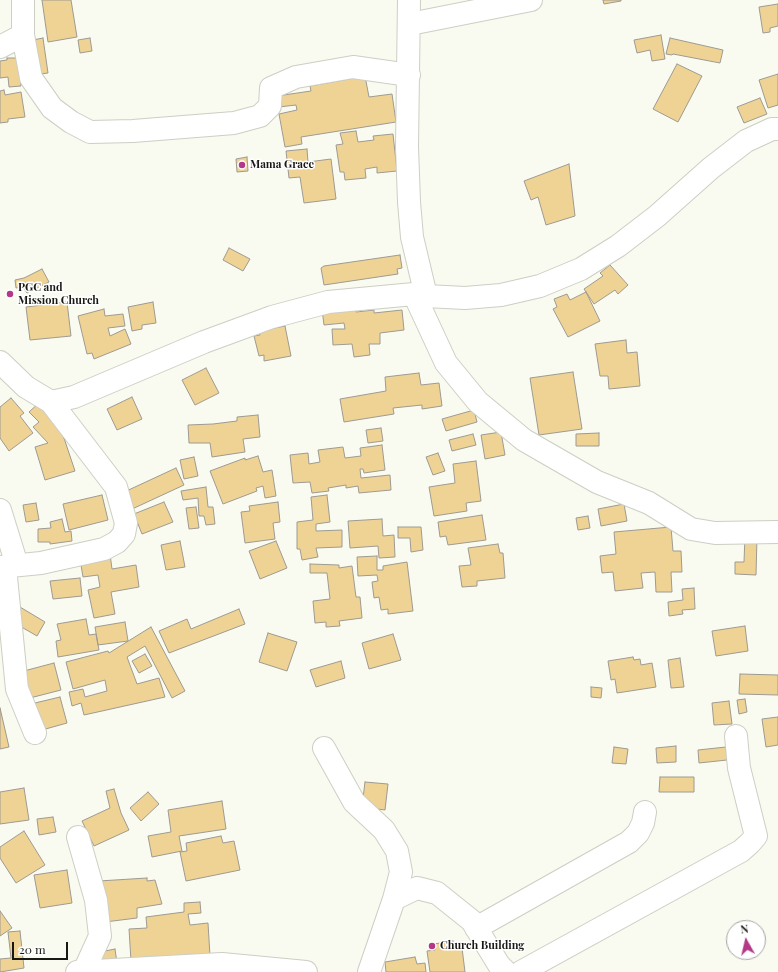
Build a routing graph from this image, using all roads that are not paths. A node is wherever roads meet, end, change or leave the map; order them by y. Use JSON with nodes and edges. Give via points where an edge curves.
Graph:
{"nodes":[{"id":1,"x":23,"y":0,"type":"edge"},
{"id":2,"x":409,"y":0,"type":"edge"},
{"id":3,"x":531,"y":0,"type":"edge"},
{"id":4,"x":410,"y":24,"type":"junction"},
{"id":5,"x":23,"y":35,"type":"junction"},
{"id":6,"x":0,"y":47,"type":"edge"},
{"id":7,"x":409,"y":75,"type":"junction"},
{"id":8,"x":778,"y":128,"type":"edge"},
{"id":9,"x":420,"y":295,"type":"junction"},
{"id":10,"x":2,"y":366,"type":"edge"},
{"id":11,"x":51,"y":402,"type":"junction"},
{"id":12,"x":0,"y":510,"type":"edge"},
{"id":13,"x":778,"y":532,"type":"edge"},
{"id":14,"x":7,"y":566,"type":"edge"},
{"id":15,"x":35,"y":733,"type":"dead end"},
{"id":16,"x":736,"y":736,"type":"dead end"},
{"id":17,"x":324,"y":748,"type":"dead end"},
{"id":18,"x":645,"y":812,"type":"dead end"},
{"id":19,"x":78,"y":837,"type":"dead end"},
{"id":20,"x":394,"y":899,"type":"junction"},
{"id":21,"x":476,"y":928,"type":"junction"},
{"id":22,"x":80,"y":972,"type":"edge"},
{"id":23,"x":306,"y":972,"type":"edge"},
{"id":24,"x":369,"y":972,"type":"edge"},
{"id":25,"x":506,"y":972,"type":"edge"},
{"id":26,"x":521,"y":972,"type":"edge"}],
"edges":[{"from":1,"to":5,"type":"street"},
{"from":2,"to":4,"type":"street"},
{"from":3,"to":4,"type":"street"},
{"from":4,"to":7,"type":"street"},
{"from":5,"to":6,"type":"street"},
{"from":5,"to":7,"type":"street","via":[[31,78],[52,108],[90,132],[234,123],[260,116],[270,106],[271,88],[296,77],[353,66]]},
{"from":7,"to":9,"type":"street","via":[[407,147],[412,237]]},
{"from":8,"to":9,"type":"street","via":[[746,141],[624,242],[581,269],[540,286],[501,295],[465,298]]},
{"from":9,"to":11,"type":"street","via":[[328,302],[272,317],[204,342],[74,397]]},
{"from":9,"to":13,"type":"street","via":[[446,363],[478,402],[524,440],[597,482],[649,503],[691,529],[715,533]]},
{"from":10,"to":11,"type":"street","via":[[26,387]]},
{"from":11,"to":14,"type":"street","via":[[116,487],[126,523],[124,534],[117,542],[104,549],[41,563]]},
{"from":12,"to":14,"type":"street"},
{"from":14,"to":15,"type":"street","via":[[17,690]]},
{"from":16,"to":26,"type":"street","via":[[738,768],[756,836],[750,843],[740,851]]},
{"from":17,"to":20,"type":"street","via":[[354,802],[384,830],[397,851],[401,872]]},
{"from":18,"to":21,"type":"street","via":[[640,828],[630,842]]},
{"from":19,"to":22,"type":"street","via":[[96,900],[100,936]]},
{"from":20,"to":21,"type":"street","via":[[417,888],[430,890],[455,906]]},
{"from":20,"to":24,"type":"street"},
{"from":21,"to":25,"type":"street"},
{"from":22,"to":23,"type":"street","via":[[222,964]]}]}
